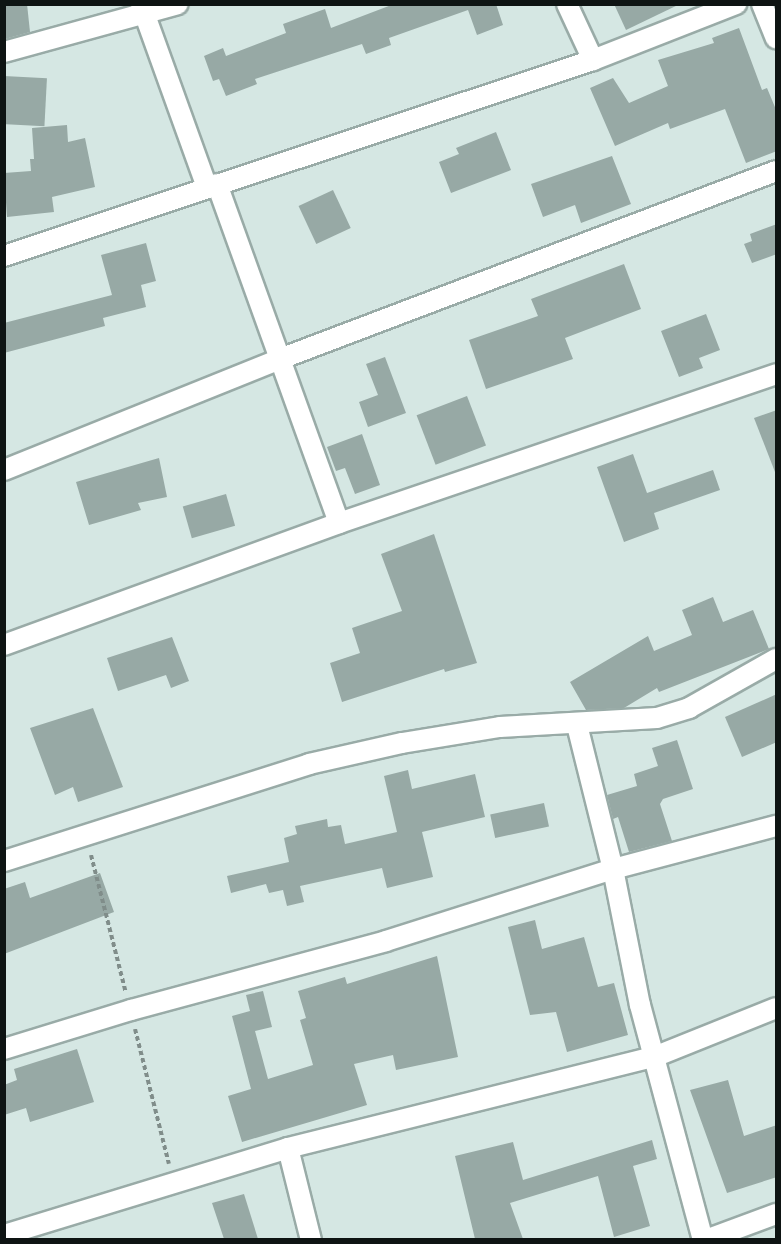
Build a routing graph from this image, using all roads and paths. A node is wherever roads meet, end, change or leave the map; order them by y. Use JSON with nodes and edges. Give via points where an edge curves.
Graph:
{"nodes":[{"id":1,"x":178,"y":4,"type":"edge"},
{"id":2,"x":567,"y":4,"type":"edge"},
{"id":3,"x":736,"y":4,"type":"edge"},
{"id":4,"x":762,"y":4,"type":"edge"},
{"id":5,"x":143,"y":9,"type":"edge"},
{"id":6,"x":777,"y":38,"type":"edge"},
{"id":7,"x":4,"y":52,"type":"edge"},
{"id":8,"x":593,"y":60,"type":"junction"},
{"id":9,"x":777,"y":171,"type":"edge"},
{"id":10,"x":212,"y":186,"type":"junction"},
{"id":11,"x":4,"y":256,"type":"edge"},
{"id":12,"x":280,"y":359,"type":"junction"},
{"id":13,"x":777,"y":374,"type":"edge"},
{"id":14,"x":4,"y":470,"type":"edge"},
{"id":15,"x":339,"y":523,"type":"junction"},
{"id":16,"x":4,"y":645,"type":"edge"},
{"id":17,"x":777,"y":659,"type":"edge"},
{"id":18,"x":577,"y":725,"type":"junction"},
{"id":19,"x":777,"y":826,"type":"edge"},
{"id":20,"x":4,"y":861,"type":"edge"},
{"id":21,"x":613,"y":869,"type":"junction"},
{"id":22,"x":777,"y":1008,"type":"edge"},
{"id":23,"x":4,"y":1049,"type":"edge"},
{"id":24,"x":654,"y":1057,"type":"junction"},
{"id":25,"x":288,"y":1148,"type":"junction"},
{"id":26,"x":777,"y":1214,"type":"edge"},
{"id":27,"x":4,"y":1235,"type":"edge"},
{"id":28,"x":311,"y":1239,"type":"edge"},
{"id":29,"x":705,"y":1239,"type":"edge"}],
"edges":[{"from":1,"to":5,"type":"street"},
{"from":2,"to":8,"type":"street"},
{"from":3,"to":8,"type":"street"},
{"from":4,"to":6,"type":"street"},
{"from":5,"to":7,"type":"street"},
{"from":5,"to":10,"type":"street"},
{"from":8,"to":10,"type":"street"},
{"from":9,"to":12,"type":"street"},
{"from":10,"to":11,"type":"street"},
{"from":10,"to":12,"type":"street"},
{"from":12,"to":14,"type":"street"},
{"from":12,"to":15,"type":"street"},
{"from":13,"to":15,"type":"street"},
{"from":15,"to":16,"type":"street"},
{"from":17,"to":18,"type":"street","via":[[689,708],[657,718]]},
{"from":18,"to":20,"type":"street","via":[[500,727],[402,742],[309,764]]},
{"from":18,"to":21,"type":"street"},
{"from":19,"to":21,"type":"street"},
{"from":21,"to":23,"type":"street","via":[[386,941]]},
{"from":21,"to":24,"type":"street"},
{"from":22,"to":24,"type":"street"},
{"from":24,"to":25,"type":"street"},
{"from":24,"to":29,"type":"street"},
{"from":25,"to":27,"type":"street"},
{"from":25,"to":28,"type":"street"},
{"from":26,"to":29,"type":"street"}]}
